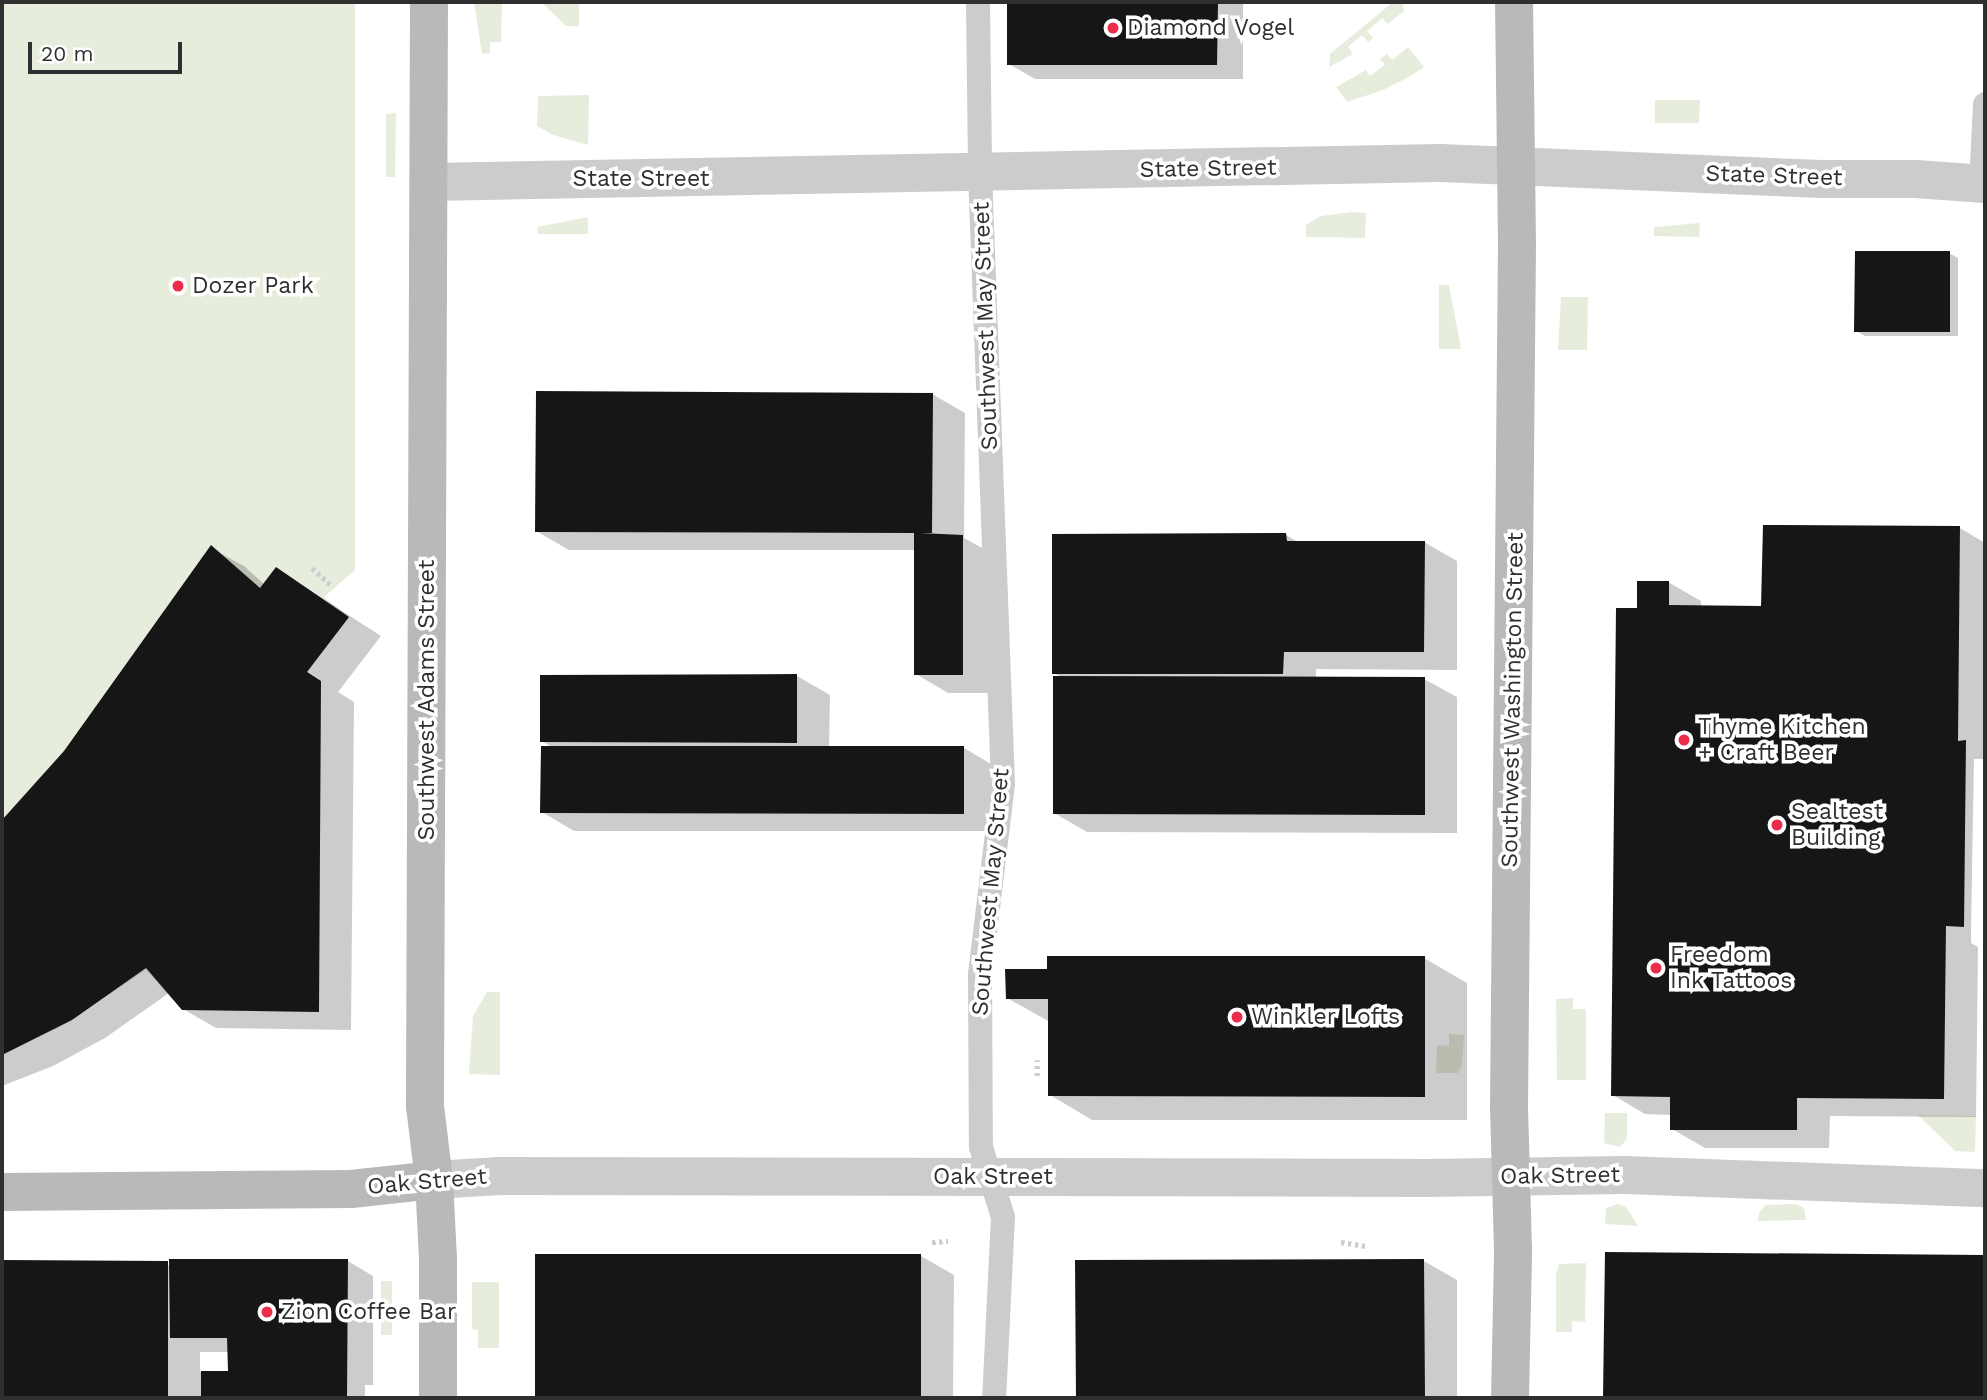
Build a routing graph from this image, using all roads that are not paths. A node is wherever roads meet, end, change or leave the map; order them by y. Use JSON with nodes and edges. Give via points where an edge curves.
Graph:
{"nodes":[{"id":1,"x":429,"y":2,"type":"edge"},
{"id":2,"x":978,"y":2,"type":"edge"},
{"id":3,"x":1514,"y":2,"type":"edge"},
{"id":4,"x":1985,"y":104,"type":"edge"},
{"id":5,"x":1514,"y":165,"type":"junction"},
{"id":6,"x":980,"y":172,"type":"junction"},
{"id":7,"x":429,"y":182,"type":"junction"},
{"id":8,"x":1983,"y":184,"type":"edge"},
{"id":9,"x":1511,"y":1177,"type":"junction"},
{"id":10,"x":992,"y":1178,"type":"junction"},
{"id":11,"x":434,"y":1180,"type":"junction"},
{"id":12,"x":1985,"y":1188,"type":"edge"},
{"id":13,"x":2,"y":1192,"type":"edge"},
{"id":14,"x":438,"y":1398,"type":"edge"},
{"id":15,"x":994,"y":1398,"type":"edge"},
{"id":16,"x":1510,"y":1398,"type":"edge"}],
"edges":[{"from":1,"to":7,"type":"street","name":"Southwest Adams Street"},
{"from":2,"to":6,"type":"lane","name":"Southwest May Street"},
{"from":3,"to":5,"type":"street","name":"Southwest Washington Street"},
{"from":4,"to":8,"type":"lane"},
{"from":5,"to":6,"type":"street","name":"State Street"},
{"from":5,"to":8,"type":"street","name":"State Street"},
{"from":5,"to":9,"type":"street","name":"Southwest Washington Street"},
{"from":6,"to":7,"type":"street","name":"State Street"},
{"from":6,"to":10,"type":"lane","name":"Southwest May Street","via":[[1003,785],[981,974],[981,1147]]},
{"from":7,"to":11,"type":"street","name":"Southwest Adams Street","via":[[425,1105]]},
{"from":9,"to":10,"type":"street","name":"Oak Street"},
{"from":9,"to":12,"type":"street","name":"Oak Street","via":[[1625,1175]]},
{"from":9,"to":16,"type":"street","name":"Southwest Washington Street"},
{"from":10,"to":11,"type":"street","name":"Oak Street","via":[[500,1176]]},
{"from":10,"to":15,"type":"lane","name":"Southwest May Street","via":[[1003,1217]]},
{"from":11,"to":13,"type":"street","name":"Oak Street","via":[[351,1189]]},
{"from":11,"to":14,"type":"street","name":"Southwest Adams Street"}]}
